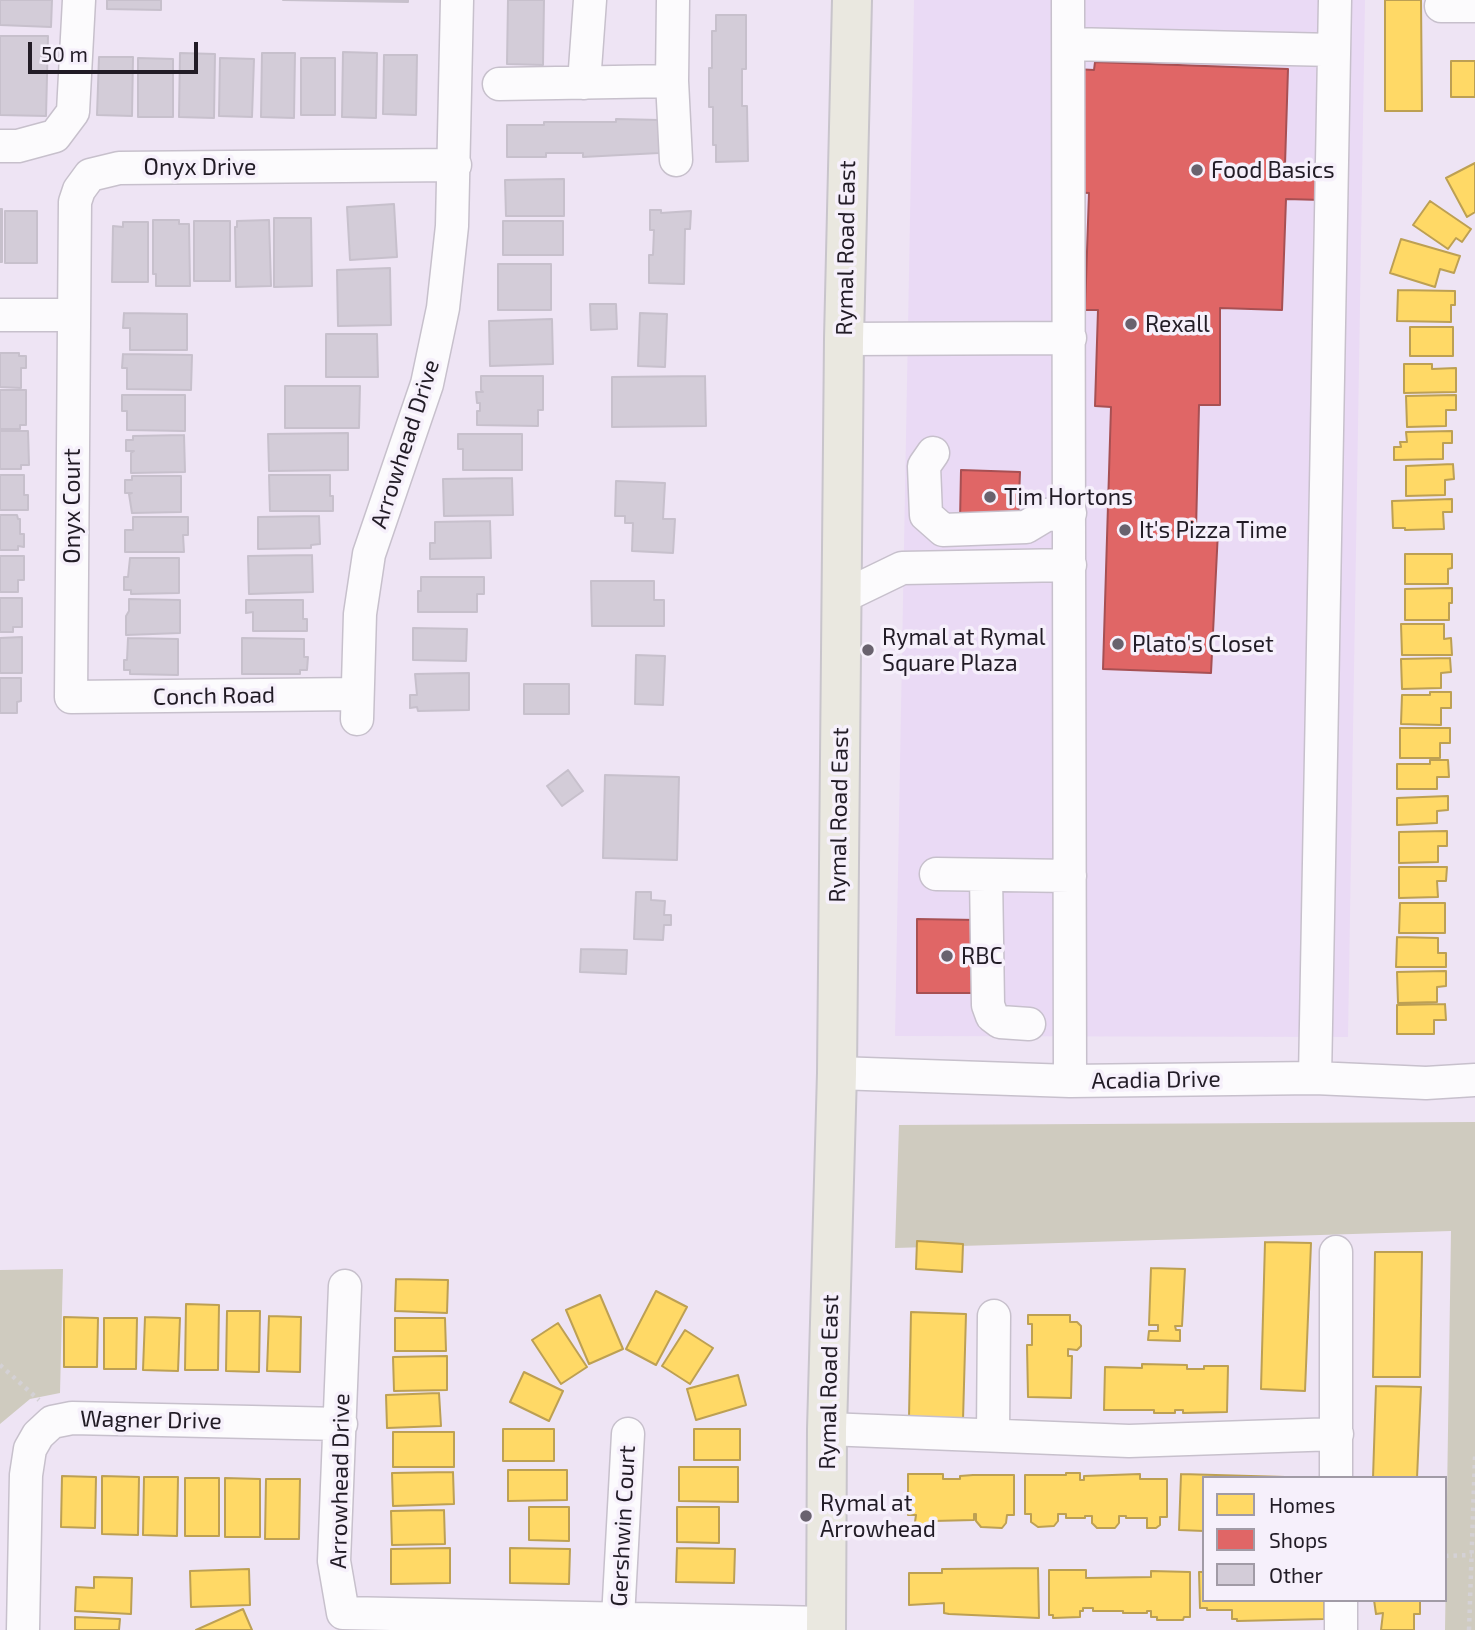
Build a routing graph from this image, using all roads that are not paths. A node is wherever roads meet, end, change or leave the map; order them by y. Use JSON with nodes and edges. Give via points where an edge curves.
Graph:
{"nodes":[{"id":1,"x":79,"y":0,"type":"edge"},
{"id":2,"x":457,"y":0,"type":"edge"},
{"id":3,"x":590,"y":0,"type":"edge"},
{"id":4,"x":673,"y":0,"type":"edge"},
{"id":5,"x":852,"y":0,"type":"edge"},
{"id":6,"x":1069,"y":0,"type":"edge"},
{"id":7,"x":1335,"y":0,"type":"edge"},
{"id":8,"x":1441,"y":6,"type":"dead end"},
{"id":9,"x":1475,"y":6,"type":"edge"},
{"id":10,"x":1069,"y":44,"type":"junction"},
{"id":11,"x":1334,"y":50,"type":"junction"},
{"id":12,"x":672,"y":81,"type":"junction"},
{"id":13,"x":584,"y":83,"type":"junction"},
{"id":14,"x":499,"y":84,"type":"dead end"},
{"id":15,"x":0,"y":146,"type":"edge"},
{"id":16,"x":676,"y":160,"type":"dead end"},
{"id":17,"x":455,"y":165,"type":"junction"},
{"id":18,"x":0,"y":315,"type":"edge"},
{"id":19,"x":74,"y":315,"type":"junction"},
{"id":20,"x":1070,"y":338,"type":"junction"},
{"id":21,"x":844,"y":339,"type":"junction"},
{"id":22,"x":933,"y":453,"type":"dead end"},
{"id":23,"x":1070,"y":513,"type":"junction"},
{"id":24,"x":1070,"y":565,"type":"junction"},
{"id":25,"x":842,"y":597,"type":"junction"},
{"id":26,"x":71,"y":697,"type":"joint"},
{"id":27,"x":357,"y":706,"type":"joint"},
{"id":28,"x":936,"y":874,"type":"dead end"},
{"id":29,"x":986,"y":874,"type":"junction"},
{"id":30,"x":1070,"y":876,"type":"junction"},
{"id":31,"x":1029,"y":1024,"type":"dead end"},
{"id":32,"x":837,"y":1073,"type":"junction"},
{"id":33,"x":1315,"y":1078,"type":"junction"},
{"id":34,"x":1475,"y":1080,"type":"edge"},
{"id":35,"x":1070,"y":1081,"type":"junction"},
{"id":36,"x":1336,"y":1252,"type":"dead end"},
{"id":37,"x":345,"y":1286,"type":"dead end"},
{"id":38,"x":995,"y":1316,"type":"dead end"},
{"id":39,"x":341,"y":1424,"type":"junction"},
{"id":40,"x":827,"y":1429,"type":"junction"},
{"id":41,"x":628,"y":1434,"type":"dead end"},
{"id":42,"x":1337,"y":1434,"type":"junction"},
{"id":43,"x":993,"y":1435,"type":"junction"},
{"id":44,"x":1336,"y":1476,"type":"edge"},
{"id":45,"x":1341,"y":1602,"type":"edge"},
{"id":46,"x":618,"y":1618,"type":"junction"},
{"id":47,"x":15,"y":1621,"type":"edge"},
{"id":48,"x":826,"y":1627,"type":"edge"},
{"id":49,"x":1341,"y":1630,"type":"edge"}],
"edges":[{"from":1,"to":15,"type":"street","via":[[73,111],[55,136]]},
{"from":2,"to":17,"type":"street","name":"Arrowhead Drive"},
{"from":3,"to":13,"type":"street"},
{"from":4,"to":12,"type":"street"},
{"from":5,"to":21,"type":"main road","name":"Rymal Road East"},
{"from":6,"to":10,"type":"street"},
{"from":7,"to":11,"type":"street"},
{"from":8,"to":9,"type":"street"},
{"from":10,"to":11,"type":"street"},
{"from":10,"to":20,"type":"street"},
{"from":11,"to":33,"type":"street"},
{"from":12,"to":13,"type":"street"},
{"from":12,"to":16,"type":"street"},
{"from":13,"to":14,"type":"street"},
{"from":17,"to":19,"type":"street","name":"Onyx Drive","via":[[119,167],[96,172],[84,182],[75,202]]},
{"from":17,"to":27,"type":"street","name":"Arrowhead Drive","via":[[443,308],[427,384],[369,554],[361,604]]},
{"from":18,"to":19,"type":"street"},
{"from":19,"to":26,"type":"street","name":"Onyx Court"},
{"from":20,"to":21,"type":"street"},
{"from":20,"to":23,"type":"street"},
{"from":21,"to":25,"type":"main road","name":"Rymal Road East"},
{"from":22,"to":23,"type":"street","via":[[924,466],[926,515],[943,530],[1026,527],[1046,515]]},
{"from":23,"to":24,"type":"street"},
{"from":24,"to":25,"type":"street","via":[[902,568]]},
{"from":24,"to":30,"type":"street"},
{"from":25,"to":32,"type":"main road","name":"Rymal Road East"},
{"from":26,"to":27,"type":"street","name":"Conch Road"},
{"from":28,"to":29,"type":"street"},
{"from":29,"to":30,"type":"street"},
{"from":29,"to":31,"type":"street","via":[[988,1005],[1000,1022]]},
{"from":30,"to":35,"type":"street"},
{"from":32,"to":35,"type":"street","name":"Acadia Drive"},
{"from":32,"to":40,"type":"main road","name":"Rymal Road East"},
{"from":33,"to":34,"type":"street","name":"Acadia Drive","via":[[1426,1083]]},
{"from":33,"to":35,"type":"street","name":"Acadia Drive"},
{"from":36,"to":42,"type":"street"},
{"from":37,"to":39,"type":"street","name":"Arrowhead Drive"},
{"from":38,"to":43,"type":"street"},
{"from":39,"to":46,"type":"street","name":"Arrowhead Drive","via":[[334,1561],[343,1614]]},
{"from":39,"to":47,"type":"street","name":"Wagner Drive","via":[[72,1418],[52,1422],[30,1449]]},
{"from":40,"to":43,"type":"street"},
{"from":40,"to":48,"type":"main road","name":"Rymal Road East"},
{"from":41,"to":46,"type":"street","name":"Gershwin Court"},
{"from":42,"to":43,"type":"street","via":[[1129,1441]]},
{"from":42,"to":44,"type":"street"},
{"from":45,"to":49,"type":"street"},
{"from":46,"to":48,"type":"street","name":"Arrowhead Drive"}]}
